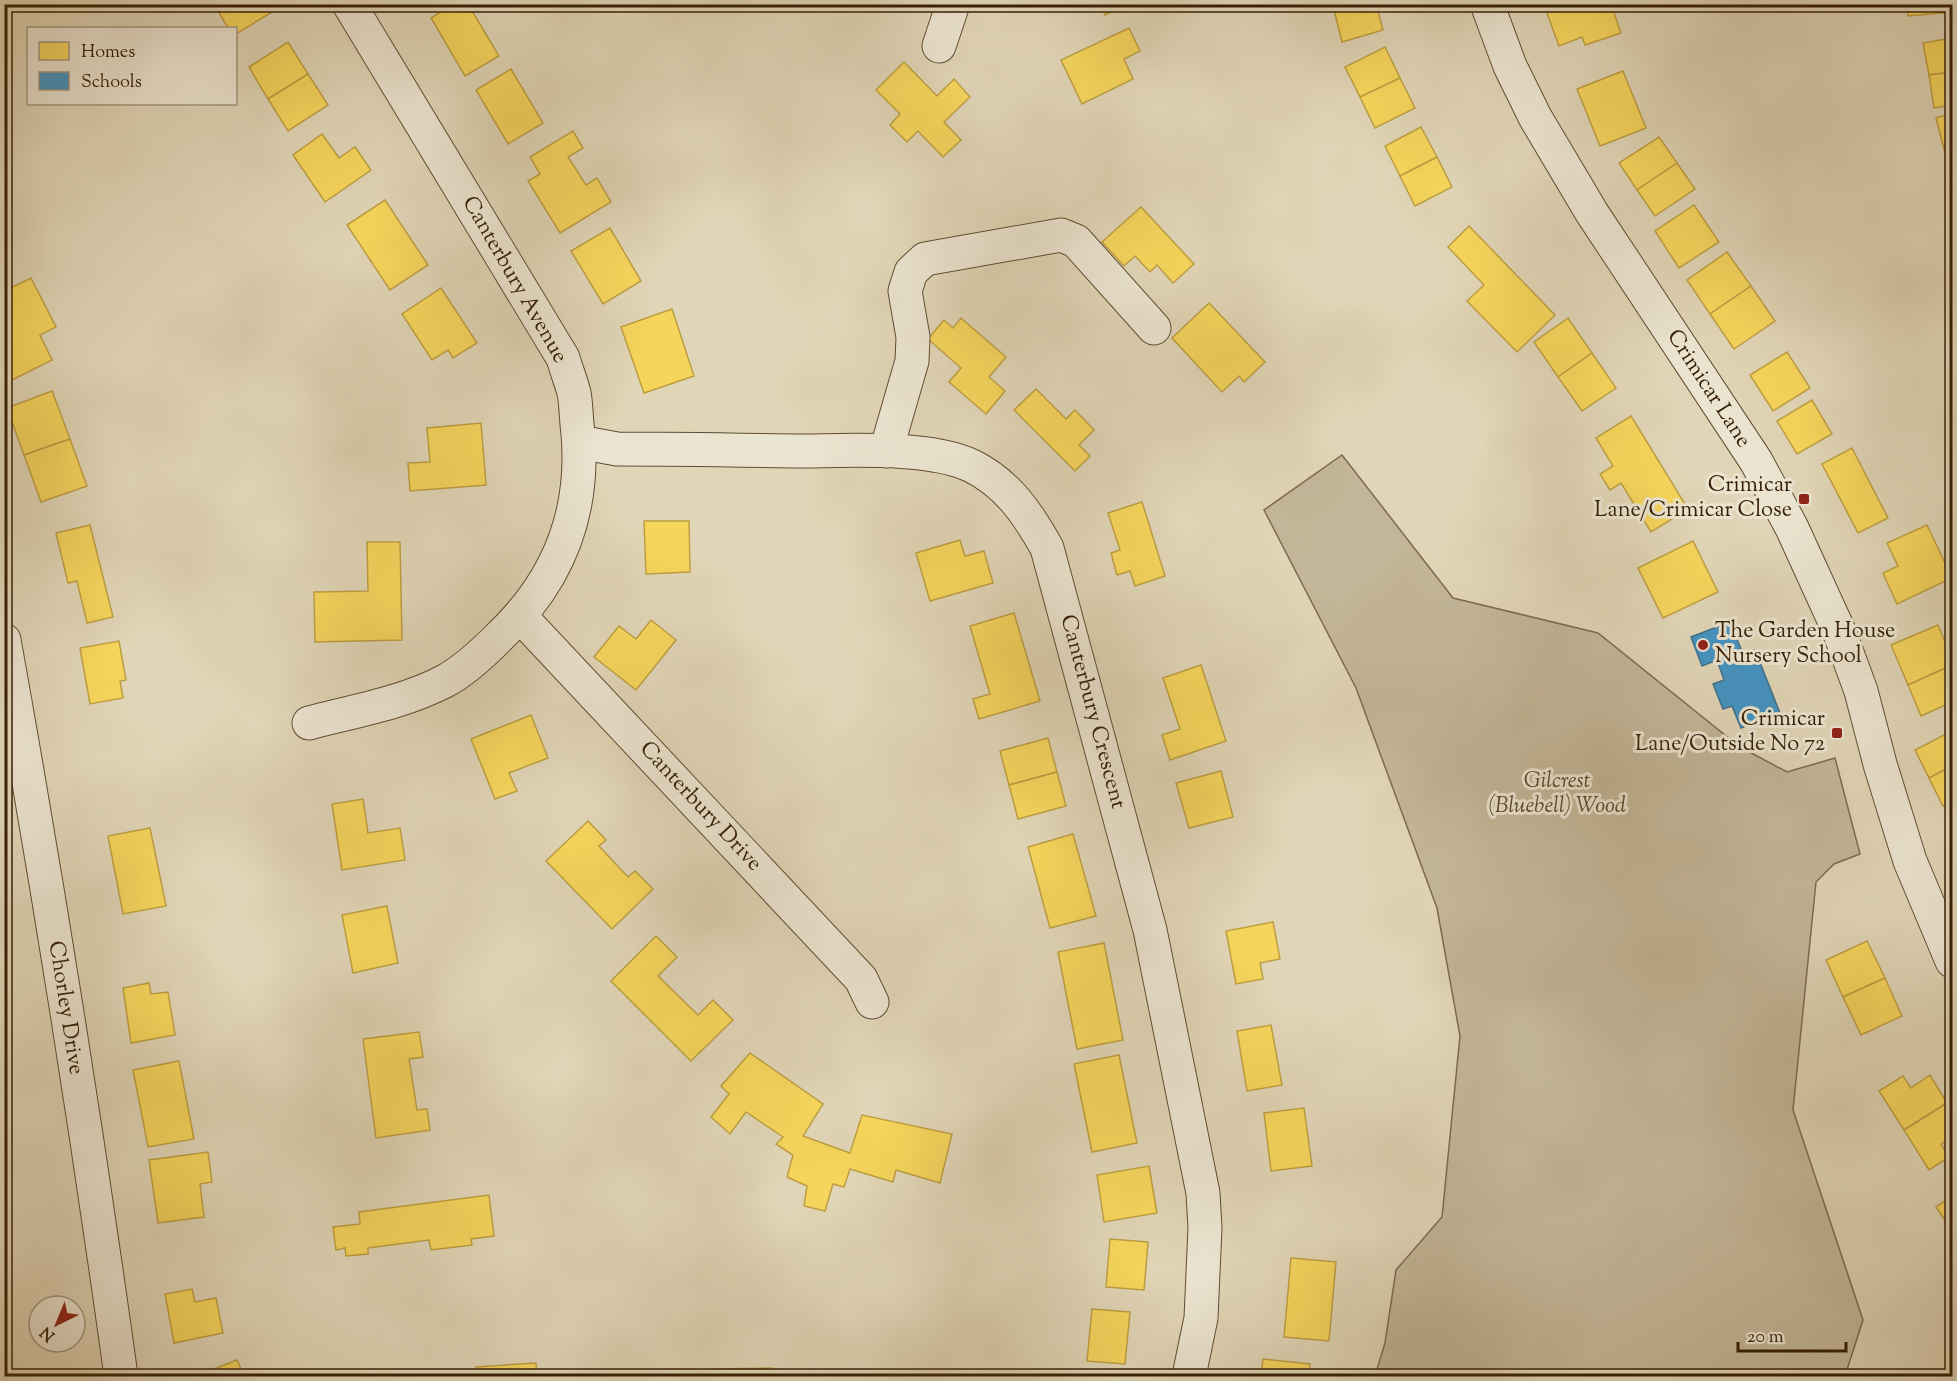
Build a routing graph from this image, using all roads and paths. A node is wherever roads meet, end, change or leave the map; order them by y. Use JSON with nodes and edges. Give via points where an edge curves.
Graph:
{"nodes":[{"id":1,"x":349,"y":4,"type":"edge"},
{"id":2,"x":953,"y":4,"type":"edge"},
{"id":3,"x":1487,"y":4,"type":"edge"},
{"id":4,"x":939,"y":46,"type":"dead end"},
{"id":5,"x":1154,"y":328,"type":"dead end"},
{"id":6,"x":579,"y":442,"type":"junction"},
{"id":7,"x":886,"y":451,"type":"junction"},
{"id":8,"x":521,"y":617,"type":"junction"},
{"id":9,"x":4,"y":640,"type":"edge"},
{"id":10,"x":309,"y":723,"type":"dead end"},
{"id":11,"x":1953,"y":961,"type":"edge"},
{"id":12,"x":872,"y":1002,"type":"dead end"},
{"id":13,"x":120,"y":1377,"type":"edge"},
{"id":14,"x":1189,"y":1377,"type":"edge"}],
"edges":[{"from":1,"to":6,"type":"street","name":"Canterbury Avenue","via":[[563,358],[574,393]]},
{"from":2,"to":4,"type":"street"},
{"from":3,"to":11,"type":"street","name":"Crimicar Lane","via":[[1510,66],[1547,136],[1592,213],[1756,461],[1792,528],[1839,631],[1861,691],[1910,861]]},
{"from":5,"to":7,"type":"street","via":[[1076,241],[1061,235],[925,259],[911,272],[905,291],[913,337],[912,361]]},
{"from":6,"to":7,"type":"street","name":"Canterbury Crescent","via":[[617,448]]},
{"from":6,"to":8,"type":"street","name":"Canterbury Avenue","via":[[578,494],[565,543]]},
{"from":7,"to":14,"type":"street","name":"Canterbury Crescent","via":[[936,455],[971,465],[999,483],[1027,512],[1047,548],[1150,930],[1203,1193],[1201,1318]]},
{"from":8,"to":10,"type":"street","name":"Canterbury Avenue","via":[[446,681],[406,697]]},
{"from":8,"to":12,"type":"street","name":"Canterbury Drive","via":[[861,979]]},
{"from":9,"to":13,"type":"street","name":"Chorley Drive","via":[[27,766]]}]}
